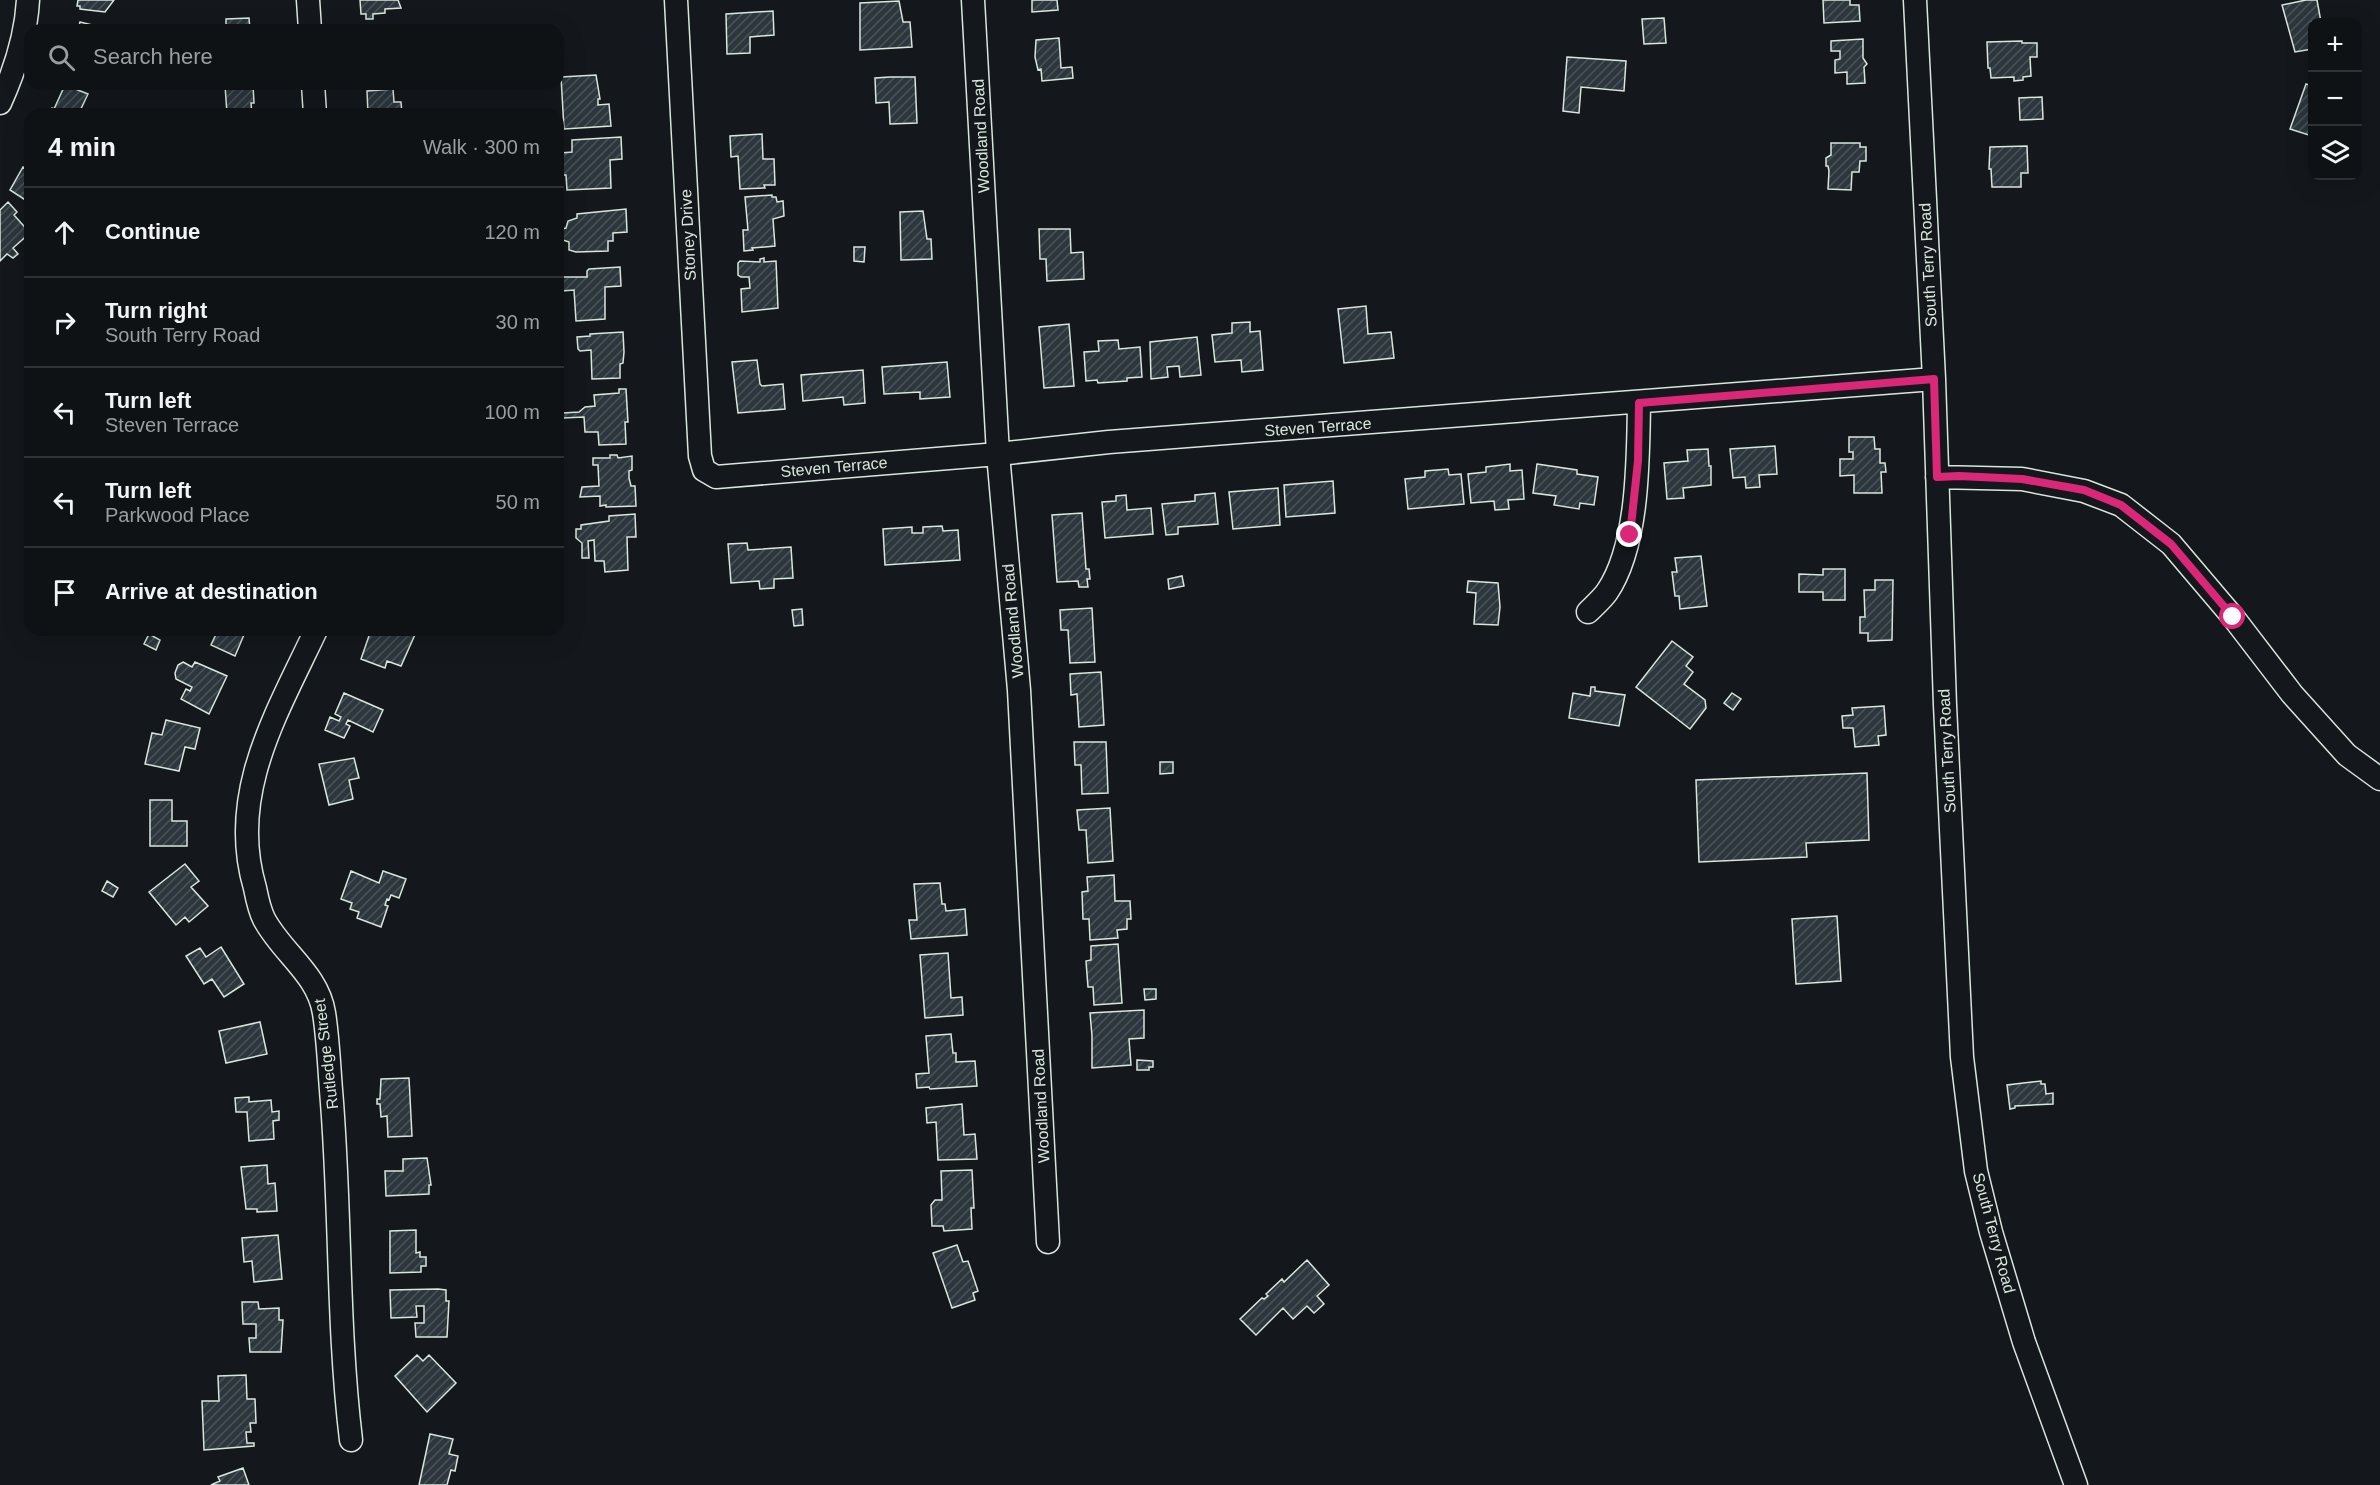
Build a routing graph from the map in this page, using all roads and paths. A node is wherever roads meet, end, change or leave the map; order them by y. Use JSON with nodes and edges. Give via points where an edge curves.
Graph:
{"nodes":[{"id":1,"x":28,"y":0,"type":"edge"},
{"id":2,"x":308,"y":0,"type":"edge"},
{"id":3,"x":676,"y":0,"type":"edge"},
{"id":4,"x":973,"y":0,"type":"edge"},
{"id":5,"x":1915,"y":0,"type":"edge"},
{"id":6,"x":25,"y":24,"type":"edge"},
{"id":7,"x":310,"y":24,"type":"edge"},
{"id":8,"x":24,"y":38,"type":"edge"},
{"id":9,"x":313,"y":90,"type":"edge"},
{"id":10,"x":0,"y":104,"type":"edge"},
{"id":11,"x":315,"y":108,"type":"edge"},
{"id":12,"x":1934,"y":379,"type":"junction"},
{"id":13,"x":1639,"y":403,"type":"junction"},
{"id":14,"x":998,"y":454,"type":"junction"},
{"id":15,"x":704,"y":470,"type":"joint"},
{"id":16,"x":1937,"y":477,"type":"junction"},
{"id":17,"x":1588,"y":612,"type":"dead end"},
{"id":18,"x":312,"y":636,"type":"edge"},
{"id":19,"x":2380,"y":779,"type":"edge"},
{"id":20,"x":1048,"y":1242,"type":"dead end"},
{"id":21,"x":351,"y":1440,"type":"dead end"},
{"id":22,"x":2076,"y":1485,"type":"edge"}],
"edges":[{"from":1,"to":6,"type":"street"},
{"from":2,"to":7,"type":"street"},
{"from":3,"to":15,"type":"street","name":"Stoney Drive","via":[[700,456]]},
{"from":4,"to":14,"type":"street","name":"Woodland Road"},
{"from":5,"to":12,"type":"street","name":"South Terry Road"},
{"from":8,"to":10,"type":"street"},
{"from":9,"to":11,"type":"street"},
{"from":12,"to":13,"type":"street","name":"Steven Terrace"},
{"from":12,"to":16,"type":"street","name":"South Terry Road"},
{"from":13,"to":14,"type":"street","name":"Steven Terrace","via":[[1109,442]]},
{"from":13,"to":17,"type":"street","via":[[1630,535],[1607,592]]},
{"from":14,"to":15,"type":"street","name":"Steven Terrace","via":[[716,477]]},
{"from":14,"to":20,"type":"street","name":"Woodland Road","via":[[1019,690]]},
{"from":16,"to":19,"type":"street","via":[[2022,479],[2084,490],[2121,505],[2171,544],[2292,694],[2347,755]]},
{"from":16,"to":22,"type":"street","name":"South Terry Road","via":[[1962,1057],[1976,1171],[2024,1342]]},
{"from":18,"to":21,"type":"street","name":"Rutledge Street","via":[[263,742],[245,819],[250,872],[263,916],[313,981],[324,1014],[335,1133],[345,1389]]}]}
